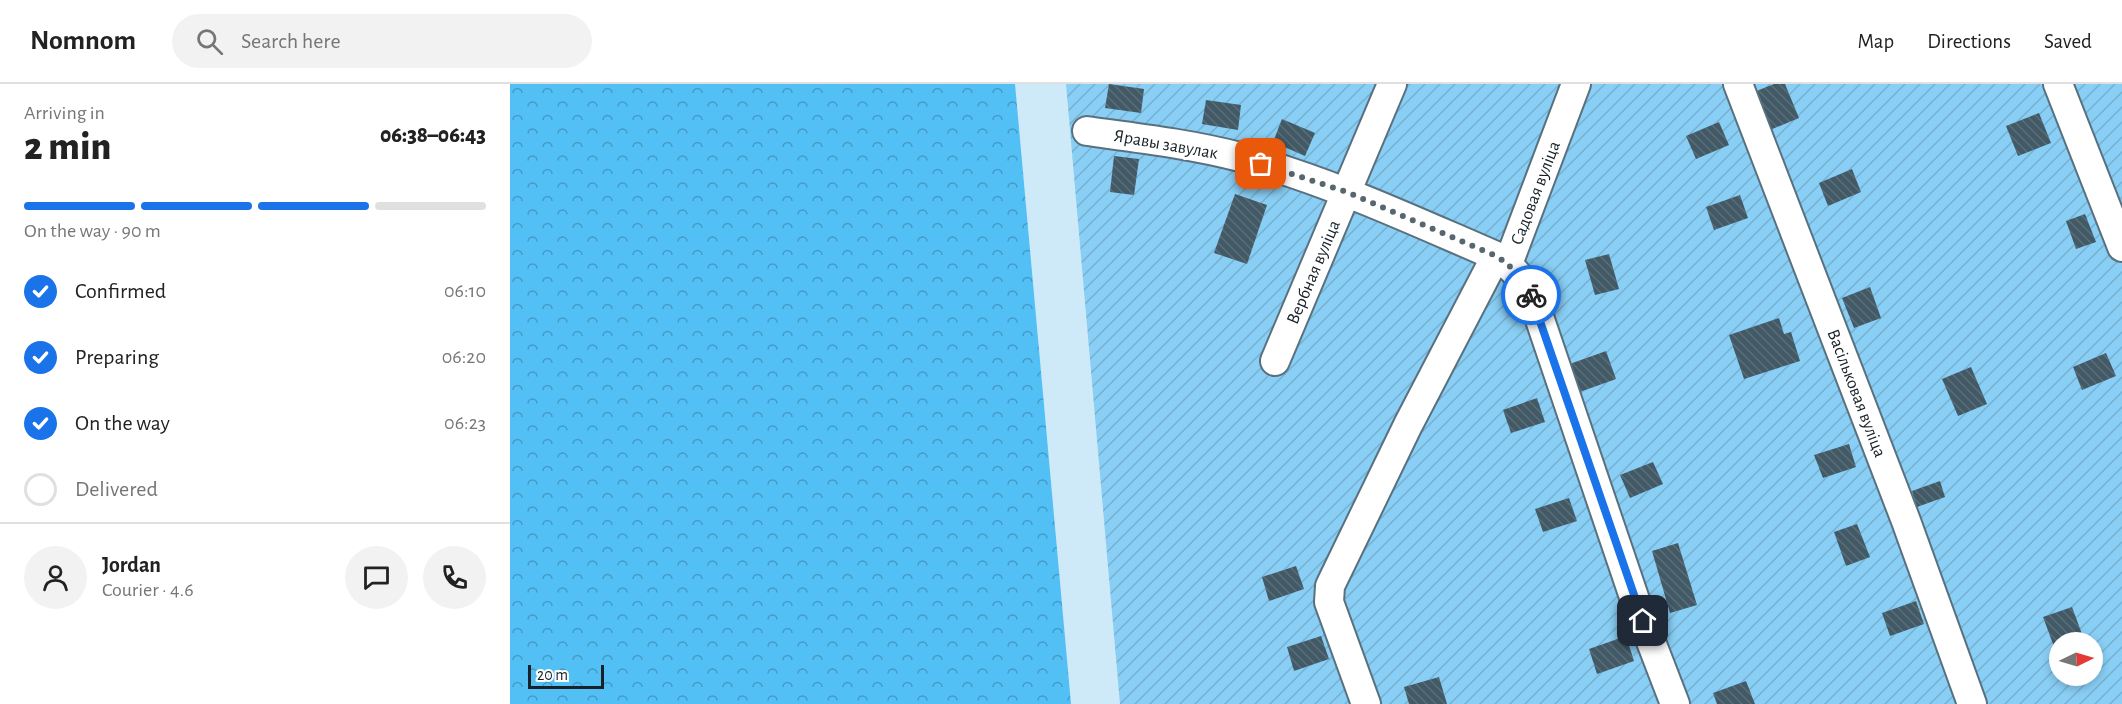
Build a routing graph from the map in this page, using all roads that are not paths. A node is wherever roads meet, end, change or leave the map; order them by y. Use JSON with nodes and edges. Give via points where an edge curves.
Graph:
{"nodes":[{"id":1,"x":1392,"y":84,"type":"edge"},
{"id":2,"x":1576,"y":84,"type":"edge"},
{"id":3,"x":1738,"y":84,"type":"edge"},
{"id":4,"x":2058,"y":84,"type":"edge"},
{"id":5,"x":1087,"y":130,"type":"dead end"},
{"id":6,"x":1347,"y":192,"type":"junction"},
{"id":7,"x":2122,"y":247,"type":"edge"},
{"id":8,"x":1502,"y":260,"type":"junction"},
{"id":9,"x":1275,"y":361,"type":"dead end"},
{"id":10,"x":1366,"y":704,"type":"edge"},
{"id":11,"x":1675,"y":704,"type":"edge"},
{"id":12,"x":1972,"y":704,"type":"edge"}],
"edges":[{"from":1,"to":6,"type":"street","name":"Вербная вуліца"},
{"from":2,"to":8,"type":"street","name":"Садовая вуліца"},
{"from":3,"to":12,"type":"street","name":"Васільковая вуліца"},
{"from":4,"to":7,"type":"street"},
{"from":5,"to":6,"type":"street","name":"Яравы завулак","via":[[1170,142],[1240,158]]},
{"from":6,"to":8,"type":"street","name":"Яравы завулак"},
{"from":6,"to":9,"type":"street","name":"Вербная вуліца"},
{"from":8,"to":10,"type":"street","via":[[1407,425],[1330,586],[1329,602]]},
{"from":8,"to":11,"type":"street","name":"Садовая вуліца","via":[[1521,277],[1534,302],[1635,600]]}]}
